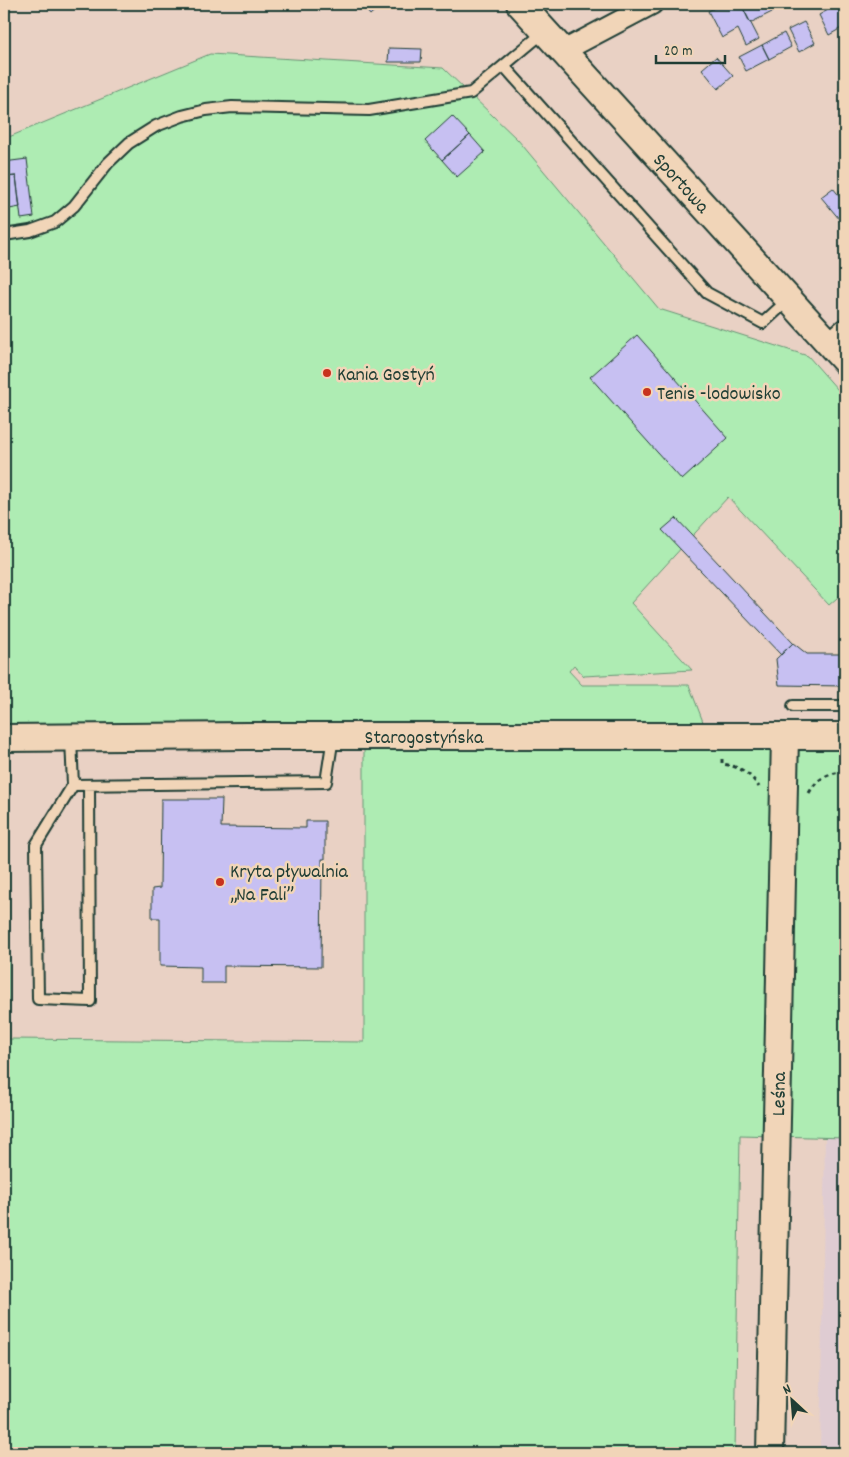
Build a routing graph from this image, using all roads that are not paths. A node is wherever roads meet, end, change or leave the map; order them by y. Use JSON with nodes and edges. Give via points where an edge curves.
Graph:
{"nodes":[{"id":1,"x":520,"y":4,"type":"edge"},
{"id":2,"x":652,"y":4,"type":"edge"},
{"id":3,"x":545,"y":31,"type":"junction"},
{"id":4,"x":563,"y":50,"type":"junction"},
{"id":5,"x":504,"y":66,"type":"junction"},
{"id":6,"x":4,"y":235,"type":"edge"},
{"id":7,"x":789,"y":299,"type":"junction"},
{"id":8,"x":840,"y":344,"type":"edge"},
{"id":9,"x":793,"y":706,"type":"dead end"},
{"id":10,"x":845,"y":706,"type":"edge"},
{"id":11,"x":333,"y":736,"type":"junction"},
{"id":12,"x":785,"y":736,"type":"junction"},
{"id":13,"x":845,"y":736,"type":"edge"},
{"id":14,"x":4,"y":738,"type":"edge"},
{"id":15,"x":71,"y":738,"type":"junction"},
{"id":16,"x":73,"y":784,"type":"junction"},
{"id":17,"x":89,"y":785,"type":"junction"},
{"id":18,"x":770,"y":1453,"type":"edge"}],
"edges":[{"from":1,"to":3,"type":"street","name":"Sportowa"},
{"from":2,"to":4,"type":"street"},
{"from":3,"to":4,"type":"street","name":"Sportowa"},
{"from":3,"to":5,"type":"lane"},
{"from":4,"to":7,"type":"street","name":"Sportowa"},
{"from":5,"to":6,"type":"lane","via":[[472,94],[369,110],[232,107],[182,116],[156,126],[129,143],[108,163],[74,206],[55,222]]},
{"from":5,"to":7,"type":"lane","via":[[707,293],[763,323]]},
{"from":7,"to":8,"type":"street","name":"Sportowa"},
{"from":9,"to":10,"type":"lane"},
{"from":11,"to":12,"type":"street","name":"Starogostyńska"},
{"from":11,"to":15,"type":"street","name":"Starogostyńska"},
{"from":11,"to":17,"type":"lane","via":[[326,782]]},
{"from":12,"to":13,"type":"street","name":"Starogostyńska"},
{"from":12,"to":18,"type":"street","name":"Leśna"},
{"from":14,"to":15,"type":"street","name":"Starogostyńska"},
{"from":15,"to":16,"type":"lane"},
{"from":16,"to":17,"type":"lane"},
{"from":16,"to":17,"type":"lane","via":[[36,845],[38,999],[90,1001]]}]}
